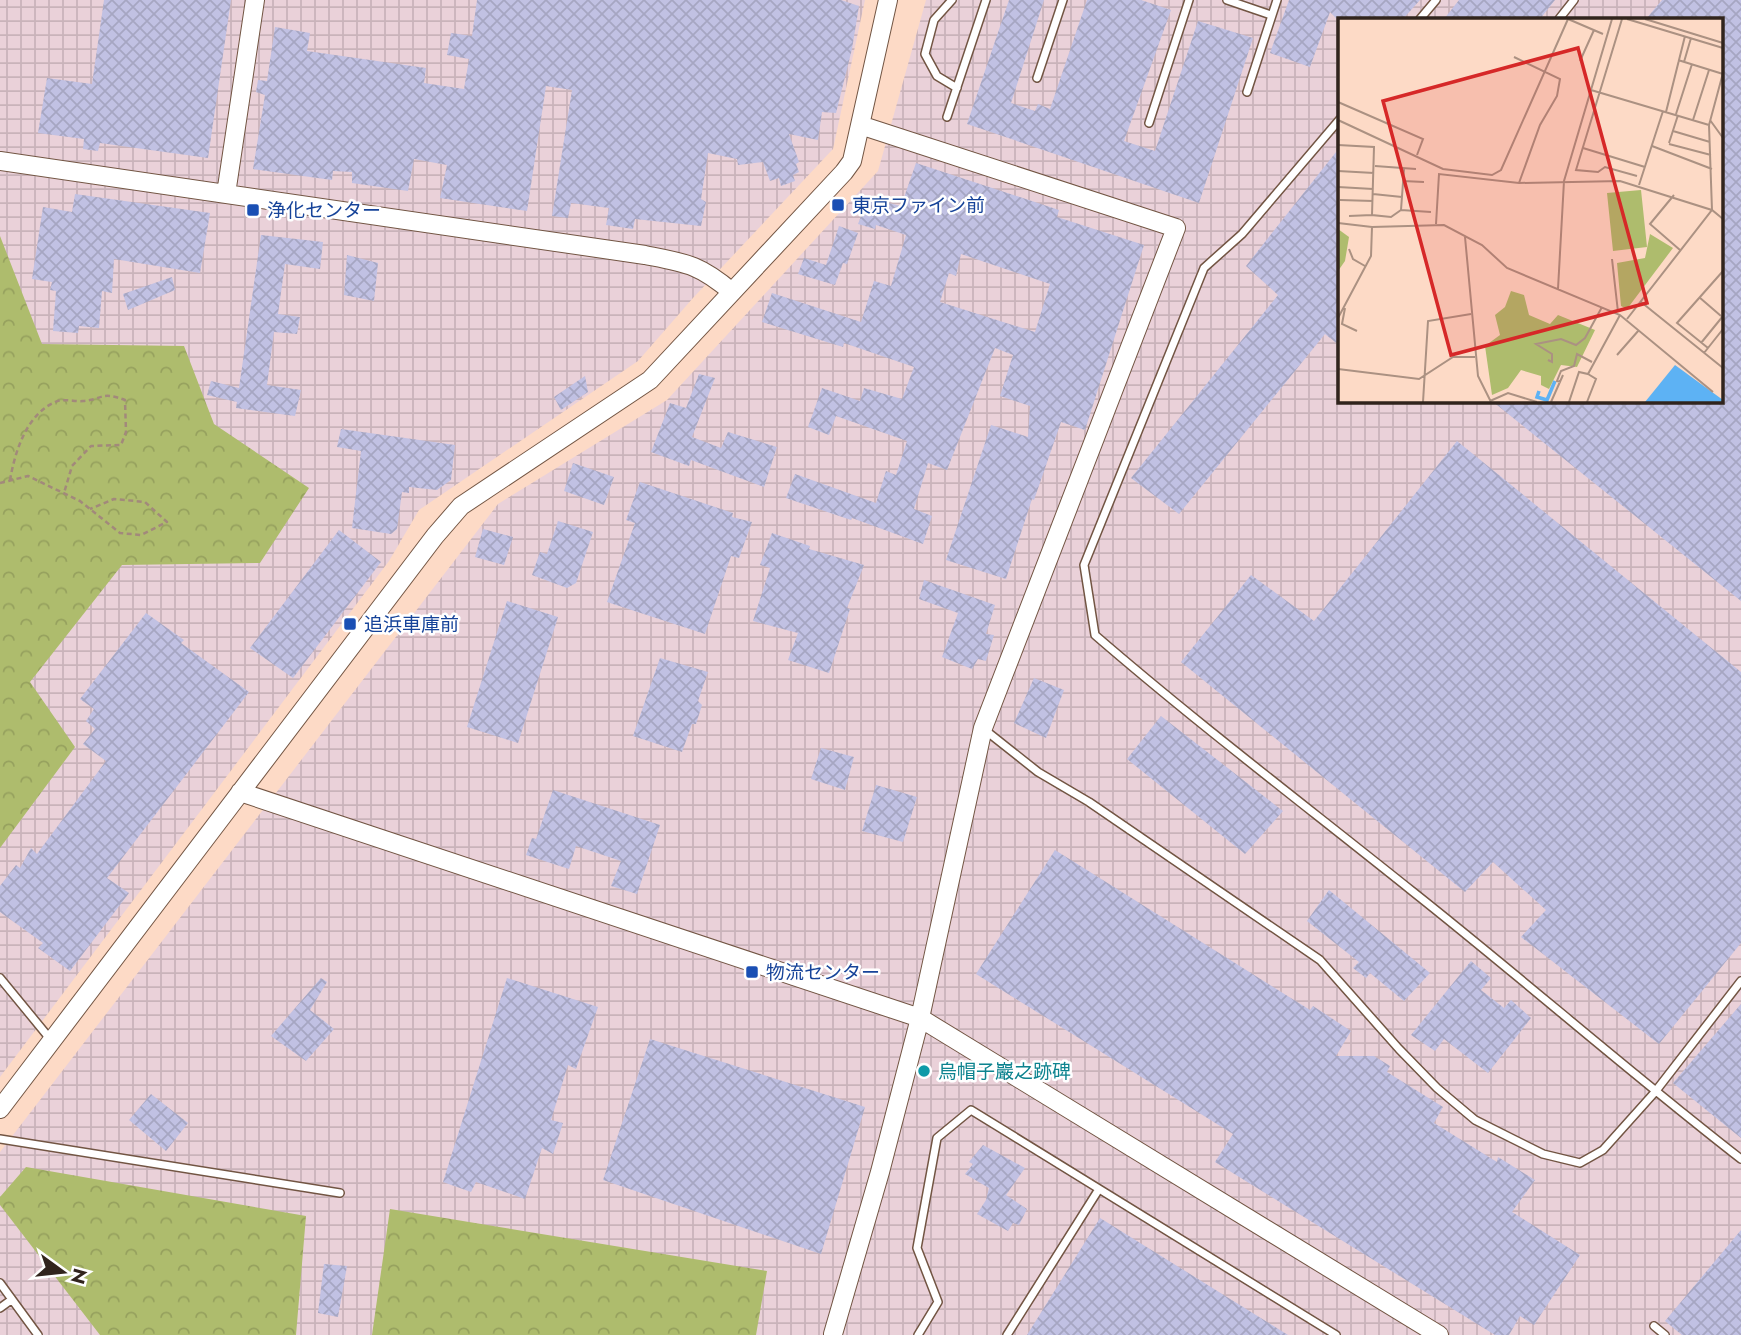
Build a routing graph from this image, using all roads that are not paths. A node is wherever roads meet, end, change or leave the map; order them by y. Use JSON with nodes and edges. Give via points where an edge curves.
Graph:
{"nodes":[{"id":1,"x":254,"y":0,"type":"edge"},
{"id":2,"x":888,"y":0,"type":"edge"},
{"id":3,"x":952,"y":0,"type":"edge"},
{"id":4,"x":986,"y":0,"type":"edge"},
{"id":5,"x":1063,"y":0,"type":"edge"},
{"id":6,"x":1189,"y":0,"type":"edge"},
{"id":7,"x":1227,"y":0,"type":"edge"},
{"id":8,"x":1276,"y":0,"type":"edge"},
{"id":9,"x":1436,"y":0,"type":"edge"},
{"id":10,"x":1574,"y":0,"type":"edge"},
{"id":11,"x":1271,"y":15,"type":"junction"},
{"id":12,"x":1421,"y":18,"type":"edge"},
{"id":13,"x":1560,"y":18,"type":"edge"},
{"id":14,"x":1037,"y":78,"type":"dead end"},
{"id":15,"x":957,"y":88,"type":"junction"},
{"id":16,"x":1247,"y":92,"type":"dead end"},
{"id":17,"x":947,"y":117,"type":"dead end"},
{"id":18,"x":1338,"y":122,"type":"edge"},
{"id":19,"x":1149,"y":123,"type":"dead end"},
{"id":20,"x":860,"y":125,"type":"junction"},
{"id":21,"x":0,"y":161,"type":"edge"},
{"id":22,"x":226,"y":194,"type":"junction"},
{"id":23,"x":732,"y":292,"type":"junction"},
{"id":24,"x":983,"y":728,"type":"junction"},
{"id":25,"x":240,"y":792,"type":"junction"},
{"id":26,"x":0,"y":978,"type":"edge"},
{"id":27,"x":1741,"y":981,"type":"edge"},
{"id":28,"x":920,"y":1018,"type":"junction"},
{"id":29,"x":52,"y":1041,"type":"junction"},
{"id":30,"x":1655,"y":1092,"type":"junction"},
{"id":31,"x":0,"y":1109,"type":"edge"},
{"id":32,"x":0,"y":1139,"type":"edge"},
{"id":33,"x":1741,"y":1158,"type":"edge"},
{"id":34,"x":1100,"y":1189,"type":"junction"},
{"id":35,"x":340,"y":1193,"type":"dead end"},
{"id":36,"x":0,"y":1283,"type":"edge"},
{"id":37,"x":11,"y":1300,"type":"junction"},
{"id":38,"x":0,"y":1308,"type":"edge"},
{"id":39,"x":1654,"y":1326,"type":"dead end"},
{"id":40,"x":38,"y":1335,"type":"edge"},
{"id":41,"x":833,"y":1335,"type":"edge"},
{"id":42,"x":918,"y":1335,"type":"edge"},
{"id":43,"x":1007,"y":1335,"type":"edge"},
{"id":44,"x":1336,"y":1335,"type":"edge"},
{"id":45,"x":1439,"y":1335,"type":"edge"},
{"id":46,"x":1665,"y":1335,"type":"edge"}],
"edges":[{"from":1,"to":22,"type":"street"},
{"from":2,"to":20,"type":"street"},
{"from":3,"to":15,"type":"lane","via":[[933,20],[925,54],[937,76]]},
{"from":4,"to":15,"type":"lane"},
{"from":5,"to":14,"type":"lane"},
{"from":6,"to":19,"type":"lane"},
{"from":7,"to":11,"type":"lane"},
{"from":8,"to":11,"type":"lane"},
{"from":9,"to":12,"type":"lane"},
{"from":10,"to":13,"type":"lane"},
{"from":11,"to":16,"type":"lane"},
{"from":15,"to":17,"type":"lane"},
{"from":18,"to":30,"type":"lane","via":[[1242,234],[1204,268],[1084,565],[1095,635]]},
{"from":20,"to":23,"type":"street","via":[[852,161],[844,172]]},
{"from":20,"to":24,"type":"street","via":[[1176,229]]},
{"from":21,"to":22,"type":"street"},
{"from":22,"to":23,"type":"street","via":[[679,261],[710,273]]},
{"from":23,"to":25,"type":"street","via":[[650,380],[461,506]]},
{"from":24,"to":28,"type":"street"},
{"from":24,"to":30,"type":"lane","via":[[1038,772],[1320,960],[1399,1049],[1475,1121],[1543,1154],[1580,1164],[1603,1150]]},
{"from":25,"to":28,"type":"street"},
{"from":25,"to":29,"type":"street"},
{"from":26,"to":29,"type":"lane"},
{"from":27,"to":30,"type":"lane"},
{"from":28,"to":41,"type":"street"},
{"from":28,"to":45,"type":"street"},
{"from":29,"to":31,"type":"street"},
{"from":30,"to":33,"type":"lane"},
{"from":32,"to":35,"type":"lane"},
{"from":34,"to":42,"type":"lane","via":[[971,1110],[937,1138],[917,1248],[938,1302]]},
{"from":34,"to":43,"type":"lane"},
{"from":34,"to":44,"type":"lane"},
{"from":36,"to":37,"type":"lane"},
{"from":37,"to":38,"type":"lane"},
{"from":37,"to":40,"type":"lane"},
{"from":39,"to":46,"type":"lane"}]}
